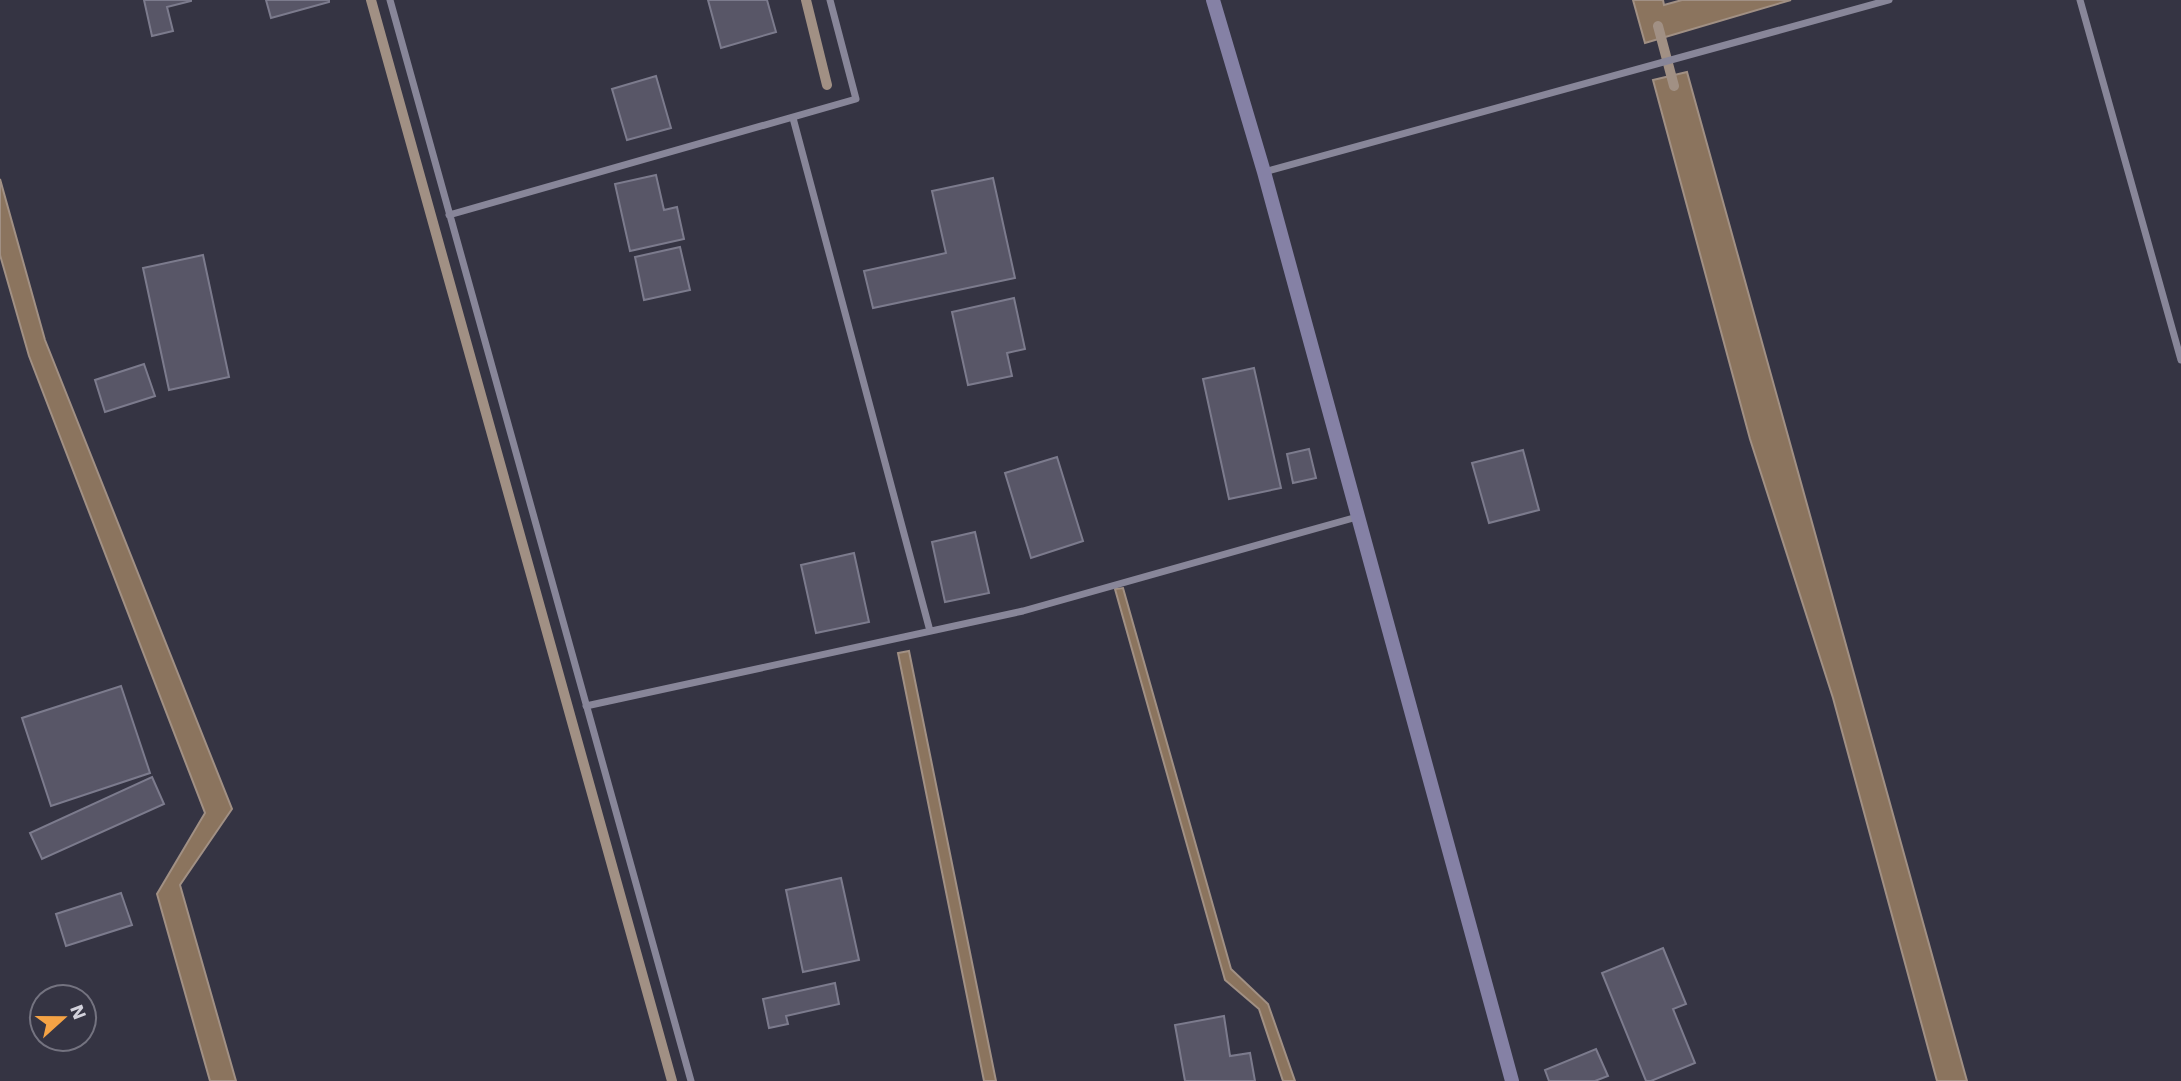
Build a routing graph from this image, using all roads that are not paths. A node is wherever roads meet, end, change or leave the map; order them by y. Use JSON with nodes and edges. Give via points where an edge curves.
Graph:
{"nodes":[{"id":1,"x":390,"y":0,"type":"edge"},
{"id":2,"x":831,"y":0,"type":"edge"},
{"id":3,"x":1213,"y":0,"type":"edge"},
{"id":4,"x":1889,"y":0,"type":"edge"},
{"id":5,"x":2080,"y":0,"type":"edge"},
{"id":6,"x":793,"y":118,"type":"junction"},
{"id":7,"x":1264,"y":172,"type":"junction"},
{"id":8,"x":449,"y":215,"type":"junction"},
{"id":9,"x":2181,"y":360,"type":"edge"},
{"id":10,"x":1357,"y":517,"type":"junction"},
{"id":11,"x":930,"y":631,"type":"junction"},
{"id":12,"x":586,"y":706,"type":"junction"},
{"id":13,"x":691,"y":1081,"type":"edge"},
{"id":14,"x":1512,"y":1081,"type":"edge"}],
"edges":[{"from":1,"to":8,"type":"street"},
{"from":2,"to":6,"type":"street","via":[[856,99]]},
{"from":3,"to":7,"type":"street"},
{"from":4,"to":7,"type":"street"},
{"from":5,"to":9,"type":"street"},
{"from":6,"to":8,"type":"street"},
{"from":6,"to":11,"type":"street"},
{"from":7,"to":10,"type":"street"},
{"from":8,"to":12,"type":"street"},
{"from":10,"to":11,"type":"street","via":[[1023,611]]},
{"from":10,"to":14,"type":"street"},
{"from":11,"to":12,"type":"street"},
{"from":12,"to":13,"type":"street"}]}
